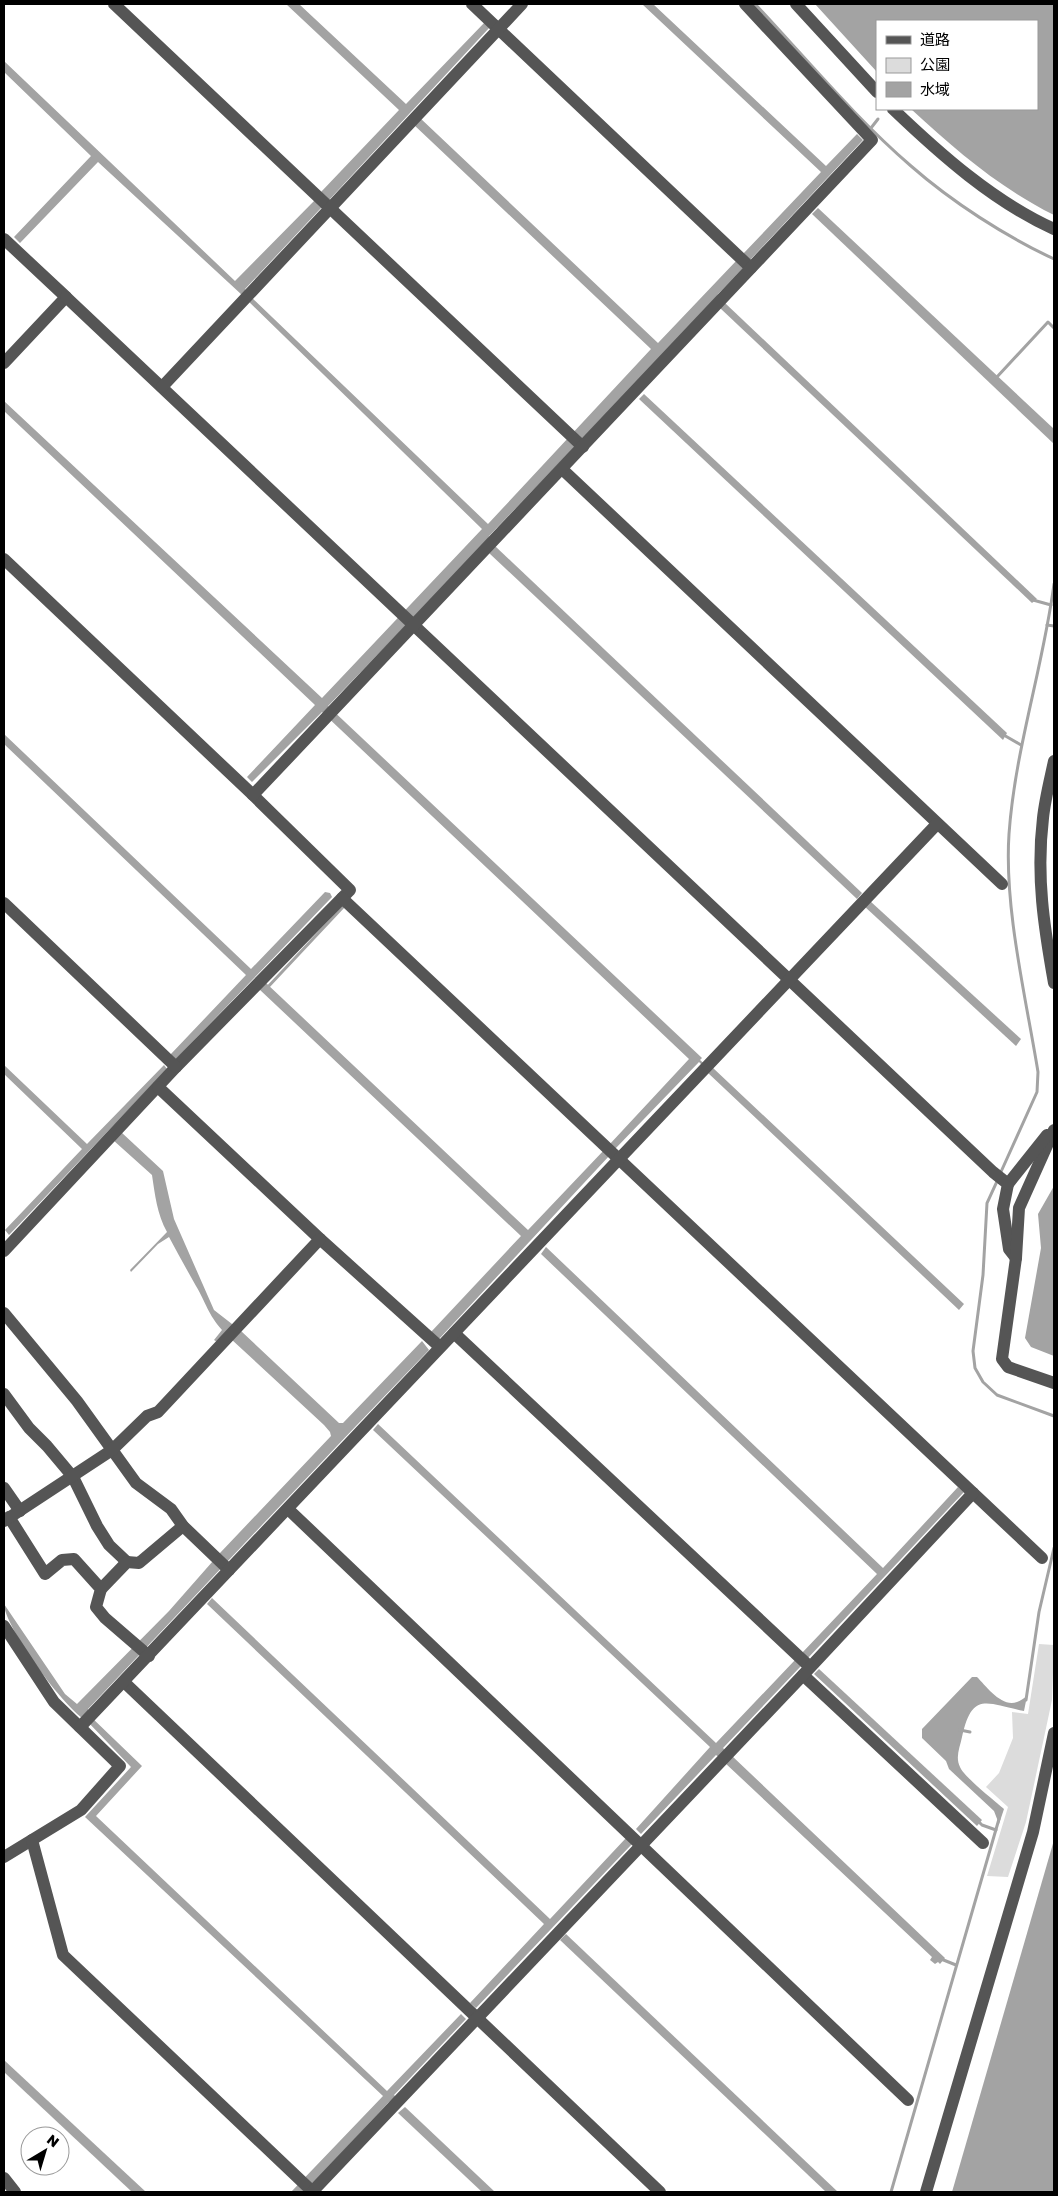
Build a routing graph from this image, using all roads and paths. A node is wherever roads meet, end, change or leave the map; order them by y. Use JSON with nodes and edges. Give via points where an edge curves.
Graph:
{"nodes":[{"id":1,"x":114,"y":4,"type":"edge"},
{"id":2,"x":472,"y":4,"type":"edge"},
{"id":3,"x":522,"y":4,"type":"edge"},
{"id":4,"x":745,"y":4,"type":"edge"},
{"id":5,"x":796,"y":4,"type":"edge"},
{"id":6,"x":493,"y":24,"type":"junction"},
{"id":7,"x":876,"y":91,"type":"edge"},
{"id":8,"x":894,"y":110,"type":"edge"},
{"id":9,"x":324,"y":202,"type":"junction"},
{"id":10,"x":1054,"y":229,"type":"edge"},
{"id":11,"x":4,"y":239,"type":"edge"},
{"id":12,"x":746,"y":263,"type":"junction"},
{"id":13,"x":66,"y":297,"type":"junction"},
{"id":14,"x":4,"y":363,"type":"edge"},
{"id":15,"x":162,"y":386,"type":"junction"},
{"id":16,"x":577,"y":441,"type":"junction"},
{"id":17,"x":562,"y":469,"type":"junction"},
{"id":18,"x":4,"y":559,"type":"edge"},
{"id":19,"x":407,"y":620,"type":"junction"},
{"id":20,"x":1054,"y":761,"type":"edge"},
{"id":21,"x":253,"y":795,"type":"junction"},
{"id":22,"x":937,"y":824,"type":"junction"},
{"id":23,"x":1002,"y":884,"type":"dead end"},
{"id":24,"x":342,"y":898,"type":"junction"},
{"id":25,"x":4,"y":903,"type":"edge"},
{"id":26,"x":789,"y":978,"type":"junction"},
{"id":27,"x":1054,"y":983,"type":"edge"},
{"id":28,"x":176,"y":1067,"type":"junction"},
{"id":29,"x":158,"y":1087,"type":"junction"},
{"id":30,"x":1053,"y":1132,"type":"edge"},
{"id":31,"x":612,"y":1152,"type":"junction"},
{"id":32,"x":1006,"y":1182,"type":"junction"},
{"id":33,"x":320,"y":1239,"type":"junction"},
{"id":34,"x":6,"y":1243,"type":"edge"},
{"id":35,"x":1016,"y":1258,"type":"junction"},
{"id":36,"x":4,"y":1313,"type":"edge"},
{"id":37,"x":454,"y":1332,"type":"junction"},
{"id":38,"x":434,"y":1343,"type":"junction"},
{"id":39,"x":1054,"y":1383,"type":"edge"},
{"id":40,"x":4,"y":1394,"type":"edge"},
{"id":41,"x":112,"y":1450,"type":"junction"},
{"id":42,"x":73,"y":1477,"type":"junction"},
{"id":43,"x":4,"y":1488,"type":"edge"},
{"id":44,"x":973,"y":1493,"type":"junction"},
{"id":45,"x":288,"y":1509,"type":"junction"},
{"id":46,"x":11,"y":1516,"type":"edge"},
{"id":47,"x":183,"y":1526,"type":"junction"},
{"id":48,"x":1042,"y":1558,"type":"dead end"},
{"id":49,"x":127,"y":1562,"type":"junction"},
{"id":50,"x":227,"y":1568,"type":"junction"},
{"id":51,"x":101,"y":1589,"type":"junction"},
{"id":52,"x":4,"y":1626,"type":"edge"},
{"id":53,"x":149,"y":1656,"type":"junction"},
{"id":54,"x":808,"y":1664,"type":"junction"},
{"id":55,"x":124,"y":1682,"type":"junction"},
{"id":56,"x":86,"y":1721,"type":"junction"},
{"id":57,"x":1054,"y":1733,"type":"edge"},
{"id":58,"x":32,"y":1840,"type":"junction"},
{"id":59,"x":983,"y":1843,"type":"dead end"},
{"id":60,"x":642,"y":1845,"type":"junction"},
{"id":61,"x":5,"y":1852,"type":"edge"},
{"id":62,"x":477,"y":2019,"type":"junction"},
{"id":63,"x":908,"y":2100,"type":"dead end"},
{"id":64,"x":4,"y":2178,"type":"edge"},
{"id":65,"x":15,"y":2192,"type":"edge"},
{"id":66,"x":313,"y":2192,"type":"edge"},
{"id":67,"x":660,"y":2192,"type":"edge"},
{"id":68,"x":926,"y":2192,"type":"edge"}],
"edges":[{"from":1,"to":9,"type":"street"},
{"from":2,"to":6,"type":"street"},
{"from":3,"to":6,"type":"street"},
{"from":4,"to":12,"type":"street","via":[[872,140],[810,206]]},
{"from":5,"to":7,"type":"street"},
{"from":6,"to":9,"type":"street","via":[[414,118]]},
{"from":6,"to":12,"type":"street"},
{"from":8,"to":10,"type":"street","via":[[968,174],[1021,211]]},
{"from":9,"to":15,"type":"street","via":[[246,296]]},
{"from":9,"to":16,"type":"street"},
{"from":11,"to":13,"type":"street"},
{"from":12,"to":16,"type":"street","via":[[719,302],[636,390]]},
{"from":13,"to":14,"type":"street"},
{"from":13,"to":15,"type":"street"},
{"from":15,"to":19,"type":"street"},
{"from":16,"to":17,"type":"street"},
{"from":17,"to":19,"type":"street","via":[[488,546]]},
{"from":17,"to":22,"type":"street"},
{"from":18,"to":21,"type":"street"},
{"from":19,"to":21,"type":"street","via":[[334,710]]},
{"from":19,"to":26,"type":"street"},
{"from":20,"to":27,"type":"street","via":[[1043,816],[1040,854],[1042,914]]},
{"from":21,"to":24,"type":"street","via":[[350,890]]},
{"from":22,"to":23,"type":"street"},
{"from":22,"to":26,"type":"street"},
{"from":24,"to":28,"type":"street"},
{"from":24,"to":31,"type":"street"},
{"from":25,"to":28,"type":"street"},
{"from":26,"to":31,"type":"street","via":[[706,1066]]},
{"from":26,"to":32,"type":"street"},
{"from":28,"to":29,"type":"street"},
{"from":29,"to":33,"type":"street"},
{"from":29,"to":34,"type":"street"},
{"from":30,"to":32,"type":"street","via":[[1046,1135]]},
{"from":30,"to":35,"type":"street","via":[[1019,1208]]},
{"from":31,"to":37,"type":"street","via":[[537,1245]]},
{"from":31,"to":44,"type":"street"},
{"from":32,"to":35,"type":"street","via":[[1003,1209],[1009,1249]]},
{"from":33,"to":38,"type":"street"},
{"from":33,"to":41,"type":"street","via":[[158,1412],[147,1416]]},
{"from":35,"to":39,"type":"street","via":[[1002,1359],[1008,1367]]},
{"from":36,"to":41,"type":"street","via":[[77,1401]]},
{"from":37,"to":38,"type":"street"},
{"from":37,"to":54,"type":"street"},
{"from":38,"to":45,"type":"street","via":[[370,1421]]},
{"from":40,"to":42,"type":"street","via":[[29,1428]]},
{"from":41,"to":42,"type":"street"},
{"from":41,"to":47,"type":"street","via":[[136,1483],[171,1509]]},
{"from":42,"to":46,"type":"street"},
{"from":42,"to":49,"type":"street","via":[[105,1539]]},
{"from":43,"to":46,"type":"street"},
{"from":44,"to":48,"type":"street"},
{"from":44,"to":54,"type":"street"},
{"from":45,"to":50,"type":"street"},
{"from":45,"to":60,"type":"street"},
{"from":46,"to":51,"type":"street","via":[[44,1574],[62,1560],[74,1558]]},
{"from":47,"to":49,"type":"street","via":[[139,1563]]},
{"from":47,"to":50,"type":"street"},
{"from":49,"to":51,"type":"street"},
{"from":50,"to":53,"type":"street"},
{"from":51,"to":53,"type":"street","via":[[96,1607]]},
{"from":52,"to":56,"type":"street","via":[[54,1702]]},
{"from":53,"to":55,"type":"street"},
{"from":54,"to":59,"type":"street"},
{"from":54,"to":60,"type":"street"},
{"from":55,"to":56,"type":"street"},
{"from":55,"to":62,"type":"street"},
{"from":56,"to":58,"type":"street","via":[[120,1766],[81,1810]]},
{"from":57,"to":68,"type":"street","via":[[1033,1832]]},
{"from":58,"to":61,"type":"street"},
{"from":58,"to":66,"type":"street","via":[[63,1955]]},
{"from":60,"to":62,"type":"street"},
{"from":60,"to":63,"type":"street"},
{"from":62,"to":66,"type":"street"},
{"from":62,"to":67,"type":"street"},
{"from":64,"to":65,"type":"street"}]}
